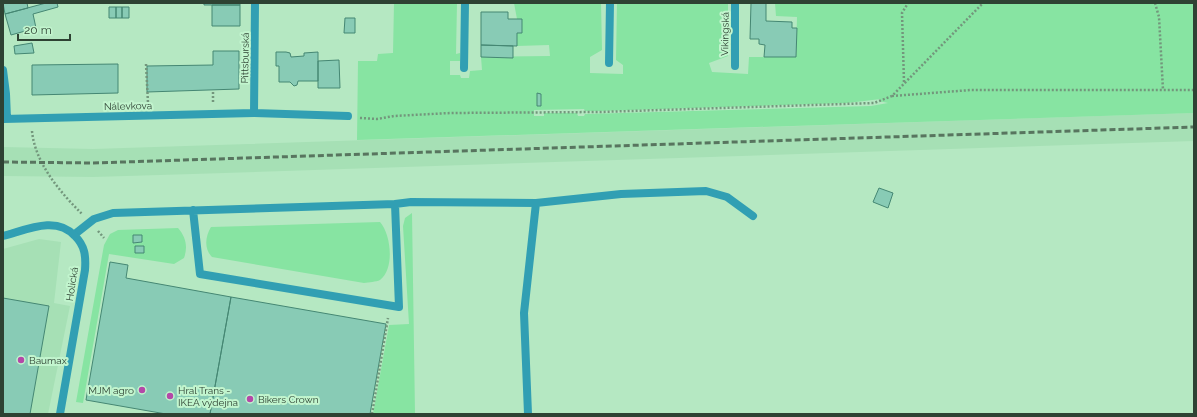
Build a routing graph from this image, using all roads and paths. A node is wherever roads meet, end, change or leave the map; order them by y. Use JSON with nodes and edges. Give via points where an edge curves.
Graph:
{"nodes":[{"id":1,"x":256,"y":3,"type":"edge"},
{"id":2,"x":465,"y":3,"type":"edge"},
{"id":3,"x":610,"y":3,"type":"edge"},
{"id":4,"x":735,"y":3,"type":"edge"},
{"id":5,"x":908,"y":3,"type":"edge"},
{"id":6,"x":983,"y":3,"type":"edge"},
{"id":7,"x":1155,"y":3,"type":"edge"},
{"id":8,"x":609,"y":63,"type":"dead end"},
{"id":9,"x":146,"y":64,"type":"dead end"},
{"id":10,"x":735,"y":66,"type":"dead end"},
{"id":11,"x":464,"y":68,"type":"dead end"},
{"id":12,"x":3,"y":70,"type":"edge"},
{"id":13,"x":904,"y":83,"type":"junction"},
{"id":14,"x":1163,"y":90,"type":"junction"},
{"id":15,"x":1194,"y":90,"type":"edge"},
{"id":16,"x":213,"y":91,"type":"dead end"},
{"id":17,"x":892,"y":96,"type":"junction"},
{"id":18,"x":213,"y":106,"type":"dead end"},
{"id":19,"x":148,"y":107,"type":"dead end"},
{"id":20,"x":254,"y":113,"type":"junction"},
{"id":21,"x":348,"y":116,"type":"joint"},
{"id":22,"x":31,"y":118,"type":"junction"},
{"id":23,"x":5,"y":119,"type":"edge"},
{"id":24,"x":536,"y":203,"type":"junction"},
{"id":25,"x":395,"y":204,"type":"junction"},
{"id":26,"x":193,"y":210,"type":"junction"},
{"id":27,"x":753,"y":216,"type":"dead end"},
{"id":28,"x":90,"y":221,"type":"junction"},
{"id":29,"x":75,"y":234,"type":"junction"},
{"id":30,"x":3,"y":236,"type":"edge"},
{"id":31,"x":104,"y":238,"type":"dead end"},
{"id":32,"x":389,"y":305,"type":"junction"},
{"id":33,"x":60,"y":414,"type":"edge"},
{"id":34,"x":372,"y":414,"type":"edge"},
{"id":35,"x":528,"y":414,"type":"edge"}],
"edges":[{"from":1,"to":20,"type":"street","name":"Pittsburská"},
{"from":2,"to":11,"type":"street"},
{"from":3,"to":8,"type":"street"},
{"from":4,"to":10,"type":"street","name":"Vikingská"},
{"from":5,"to":13,"type":"path","via":[[902,13]]},
{"from":6,"to":13,"type":"path"},
{"from":7,"to":14,"type":"path","via":[[1159,17]]},
{"from":9,"to":19,"type":"path"},
{"from":12,"to":23,"type":"street","via":[[6,94]]},
{"from":13,"to":17,"type":"path"},
{"from":14,"to":15,"type":"path"},
{"from":14,"to":17,"type":"path","via":[[971,90]]},
{"from":16,"to":18,"type":"path"},
{"from":17,"to":21,"type":"path","via":[[874,103],[828,106],[450,113],[377,119]]},
{"from":20,"to":21,"type":"street","name":"Nálevkova"},
{"from":20,"to":22,"type":"street","name":"Nálevkova"},
{"from":22,"to":23,"type":"street","name":"Nálevkova"},
{"from":22,"to":28,"type":"path","via":[[33,141],[38,155],[61,190]]},
{"from":24,"to":25,"type":"street"},
{"from":24,"to":27,"type":"street","via":[[621,194],[706,191],[727,197]]},
{"from":24,"to":35,"type":"street","via":[[524,313]]},
{"from":25,"to":26,"type":"street"},
{"from":25,"to":32,"type":"street","via":[[399,306]]},
{"from":26,"to":28,"type":"street","via":[[113,213]]},
{"from":26,"to":32,"type":"street","via":[[200,274]]},
{"from":28,"to":29,"type":"street"},
{"from":28,"to":31,"type":"path"},
{"from":29,"to":30,"type":"street","via":[[62,226],[51,224]]},
{"from":29,"to":33,"type":"street","name":"Holická","via":[[85,251],[85,270]]},
{"from":32,"to":34,"type":"path"}]}
